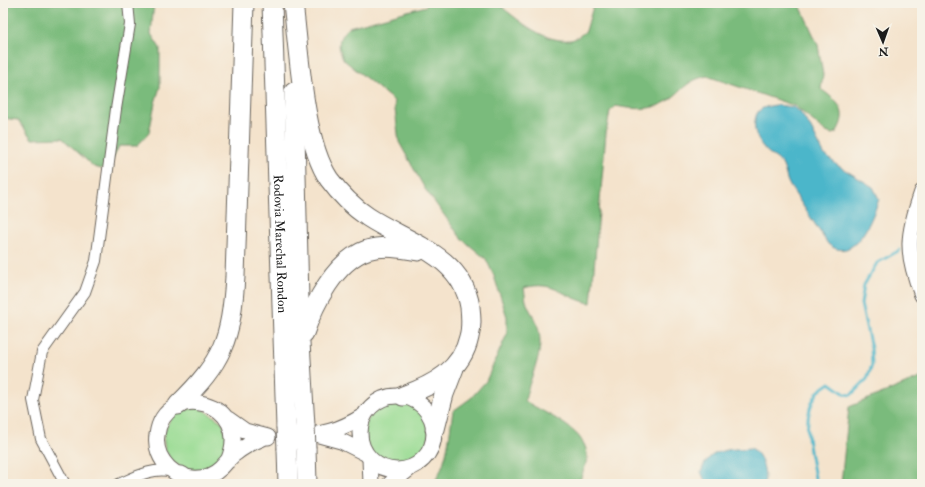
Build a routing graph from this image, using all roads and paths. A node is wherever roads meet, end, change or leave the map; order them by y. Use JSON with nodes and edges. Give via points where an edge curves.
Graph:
{"nodes":[{"id":1,"x":128,"y":3,"type":"edge"},
{"id":2,"x":244,"y":3,"type":"edge"},
{"id":3,"x":272,"y":3,"type":"edge"},
{"id":4,"x":292,"y":3,"type":"edge"},
{"id":5,"x":922,"y":192,"type":"edge"},
{"id":6,"x":435,"y":254,"type":"junction"},
{"id":7,"x":922,"y":295,"type":"edge"},
{"id":8,"x":300,"y":342,"type":"junction"},
{"id":9,"x":454,"y":368,"type":"junction"},
{"id":10,"x":404,"y":396,"type":"junction"},
{"id":11,"x":178,"y":405,"type":"junction"},
{"id":12,"x":363,"y":416,"type":"junction"},
{"id":13,"x":228,"y":419,"type":"junction"},
{"id":14,"x":435,"y":429,"type":"junction"},
{"id":15,"x":265,"y":437,"type":"junction"},
{"id":16,"x":310,"y":437,"type":"junction"},
{"id":17,"x":159,"y":453,"type":"junction"},
{"id":18,"x":368,"y":456,"type":"junction"},
{"id":19,"x":228,"y":460,"type":"junction"},
{"id":20,"x":411,"y":468,"type":"junction"},
{"id":21,"x":146,"y":472,"type":"junction"},
{"id":22,"x":182,"y":477,"type":"edge"},
{"id":23,"x":65,"y":484,"type":"edge"},
{"id":24,"x":119,"y":484,"type":"edge"},
{"id":25,"x":288,"y":484,"type":"edge"},
{"id":26,"x":307,"y":484,"type":"edge"},
{"id":27,"x":372,"y":484,"type":"edge"},
{"id":28,"x":390,"y":484,"type":"edge"}],
"edges":[{"from":1,"to":23,"type":"street","via":[[130,24],[96,261],[85,292],[42,352],[34,400],[41,439]]},
{"from":2,"to":11,"type":"highway","via":[[236,254],[231,314],[220,356],[198,386]]},
{"from":3,"to":25,"type":"highway","name":"Rodovia Marechal Rondon","bridge":true},
{"from":4,"to":6,"type":"highway","via":[[309,123],[317,153],[329,178],[348,202]]},
{"from":4,"to":8,"type":"highway","name":"Rodovia Marechal Rondon"},
{"from":5,"to":7,"type":"main road","via":[[911,222],[909,238],[911,262]]},
{"from":6,"to":8,"type":"highway","via":[[396,247],[367,250],[354,257],[339,270],[315,304]]},
{"from":6,"to":9,"type":"highway","via":[[458,277],[469,301],[471,331],[467,347]]},
{"from":8,"to":16,"type":"highway","name":"Rodovia Marechal Rondon"},
{"from":9,"to":10,"type":"highway","via":[[439,380]]},
{"from":9,"to":14,"type":"highway"},
{"from":10,"to":12,"type":"main road","via":[[384,397],[372,405]]},
{"from":10,"to":14,"type":"main road","via":[[425,407]]},
{"from":11,"to":13,"type":"main road","via":[[200,402],[211,405]]},
{"from":11,"to":17,"type":"main road","via":[[159,426]]},
{"from":12,"to":16,"type":"main road","via":[[340,429]]},
{"from":12,"to":18,"type":"main road","via":[[359,435]]},
{"from":13,"to":15,"type":"main road","via":[[245,431]]},
{"from":13,"to":19,"type":"main road","via":[[234,440]]},
{"from":14,"to":20,"type":"main road","via":[[434,441],[429,452],[421,462]]},
{"from":15,"to":16,"type":"main road"},
{"from":15,"to":19,"type":"main road","via":[[245,446]]},
{"from":16,"to":18,"type":"main road","via":[[348,444]]},
{"from":16,"to":26,"type":"highway","name":"Rodovia Marechal Rondon"},
{"from":17,"to":21,"type":"street","via":[[154,464]]},
{"from":17,"to":22,"type":"main road","via":[[162,460]]},
{"from":18,"to":20,"type":"main road","via":[[379,466],[389,470]]},
{"from":18,"to":27,"type":"main road"},
{"from":19,"to":22,"type":"main road","via":[[217,472],[202,478]]},
{"from":20,"to":28,"type":"main road"},
{"from":21,"to":22,"type":"street","via":[[161,470]]},
{"from":21,"to":24,"type":"street"}]}
